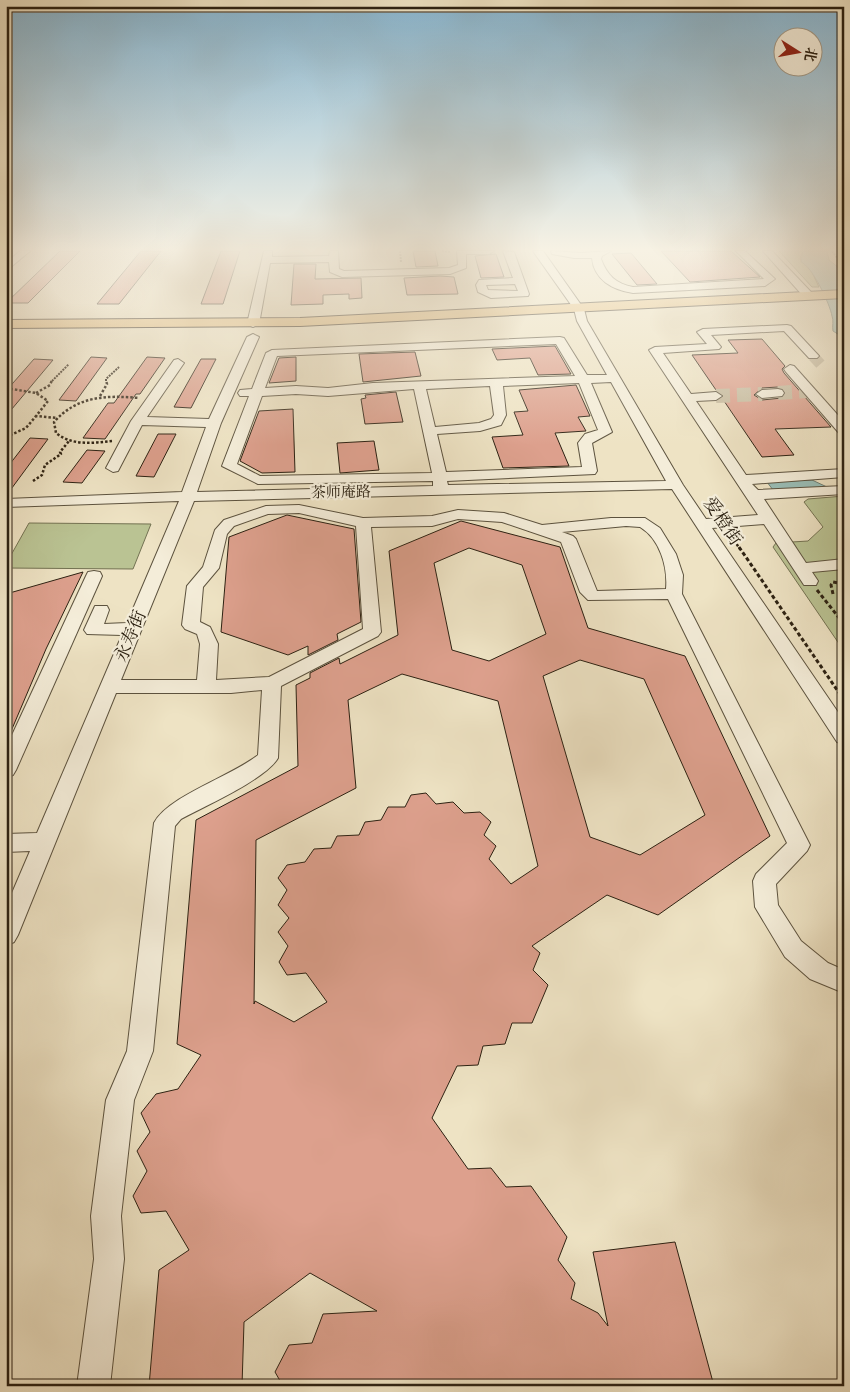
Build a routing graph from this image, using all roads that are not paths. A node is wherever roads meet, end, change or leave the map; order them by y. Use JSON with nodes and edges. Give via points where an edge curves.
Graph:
{"nodes":[{"id":1,"x":256,"y":316,"type":"edge"},
{"id":2,"x":521,"y":316,"type":"edge"},
{"id":3,"x":579,"y":316,"type":"edge"},
{"id":4,"x":6,"y":324,"type":"edge"},
{"id":5,"x":253,"y":330,"type":"junction"},
{"id":6,"x":6,"y":338,"type":"edge"},
{"id":7,"x":813,"y":356,"type":"tunnel mouth"},
{"id":8,"x":178,"y":363,"type":"dead end"},
{"id":9,"x":822,"y":367,"type":"dead end"},
{"id":10,"x":616,"y":378,"type":"junction"},
{"id":11,"x":583,"y":379,"type":"junction"},
{"id":12,"x":496,"y":383,"type":"junction"},
{"id":13,"x":419,"y":386,"type":"junction"},
{"id":14,"x":256,"y":392,"type":"junction"},
{"id":15,"x":778,"y":393,"type":"tunnel mouth"},
{"id":16,"x":228,"y":394,"type":"junction"},
{"id":17,"x":762,"y":394,"type":"tunnel mouth"},
{"id":18,"x":716,"y":396,"type":"tunnel mouth"},
{"id":19,"x":687,"y":398,"type":"junction"},
{"id":20,"x":152,"y":409,"type":"junction"},
{"id":21,"x":138,"y":421,"type":"junction"},
{"id":22,"x":182,"y":422,"type":"junction"},
{"id":23,"x":214,"y":423,"type":"junction"},
{"id":24,"x":844,"y":430,"type":"edge"},
{"id":25,"x":430,"y":431,"type":"junction"},
{"id":26,"x":113,"y":468,"type":"dead end"},
{"id":27,"x":844,"y":473,"type":"edge"},
{"id":28,"x":808,"y":476,"type":"junction"},
{"id":29,"x":742,"y":480,"type":"junction"},
{"id":30,"x":441,"y":484,"type":"junction"},
{"id":31,"x":676,"y":485,"type":"junction"},
{"id":32,"x":498,"y":489,"type":"junction"},
{"id":33,"x":843,"y":490,"type":"edge"},
{"id":34,"x":754,"y":495,"type":"junction"},
{"id":35,"x":188,"y":496,"type":"junction"},
{"id":36,"x":6,"y":503,"type":"edge"},
{"id":37,"x":504,"y":518,"type":"junction"},
{"id":38,"x":768,"y":519,"type":"junction"},
{"id":39,"x":363,"y":523,"type":"junction"},
{"id":40,"x":703,"y":524,"type":"junction"},
{"id":41,"x":542,"y":530,"type":"junction"},
{"id":42,"x":844,"y":564,"type":"edge"},
{"id":43,"x":801,"y":568,"type":"junction"},
{"id":44,"x":94,"y":576,"type":"dead end"},
{"id":45,"x":814,"y":586,"type":"road end"},
{"id":46,"x":674,"y":594,"type":"junction"},
{"id":47,"x":101,"y":610,"type":"dead end"},
{"id":48,"x":70,"y":629,"type":"junction"},
{"id":49,"x":133,"y":629,"type":"junction"},
{"id":50,"x":93,"y":630,"type":"junction"},
{"id":51,"x":272,"y":683,"type":"junction"},
{"id":52,"x":109,"y":686,"type":"junction"},
{"id":53,"x":206,"y":687,"type":"junction"},
{"id":54,"x":844,"y":737,"type":"edge"},
{"id":55,"x":6,"y":770,"type":"edge"},
{"id":56,"x":45,"y":842,"type":"junction"},
{"id":57,"x":6,"y":843,"type":"edge"},
{"id":58,"x":6,"y":935,"type":"edge"},
{"id":59,"x":844,"y":982,"type":"edge"},
{"id":60,"x":93,"y":1386,"type":"edge"}],
"edges":[{"from":1,"to":5,"type":"street","name":"永寿街"},
{"from":2,"to":5,"type":"main road"},
{"from":3,"to":10,"type":"street","name":"爱橙街"},
{"from":4,"to":5,"type":"main road"},
{"from":5,"to":6,"type":"main road"},
{"from":5,"to":16,"type":"street","name":"永寿街"},
{"from":7,"to":19,"type":"street","via":[[787,328],[703,332],[715,347],[655,350]]},
{"from":8,"to":20,"type":"street"},
{"from":9,"to":24,"type":"street","via":[[790,369]]},
{"from":10,"to":11,"type":"street"},
{"from":10,"to":31,"type":"street","name":"爱橙街"},
{"from":11,"to":12,"type":"street"},
{"from":11,"to":14,"type":"street","via":[[560,340],[272,352]]},
{"from":11,"to":30,"type":"street","via":[[605,432],[590,437],[585,443],[590,471]]},
{"from":12,"to":13,"type":"street"},
{"from":12,"to":25,"type":"street","via":[[500,415],[496,422],[480,427]]},
{"from":13,"to":14,"type":"street","via":[[328,392]]},
{"from":13,"to":25,"type":"street"},
{"from":14,"to":16,"type":"street"},
{"from":14,"to":30,"type":"street","via":[[229,466],[258,480]]},
{"from":15,"to":17,"type":"street"},
{"from":16,"to":23,"type":"street","name":"永寿街"},
{"from":18,"to":19,"type":"street"},
{"from":19,"to":29,"type":"street"},
{"from":20,"to":21,"type":"street"},
{"from":20,"to":22,"type":"street"},
{"from":21,"to":22,"type":"street"},
{"from":21,"to":26,"type":"street"},
{"from":22,"to":23,"type":"street"},
{"from":23,"to":35,"type":"street","name":"永寿街"},
{"from":25,"to":30,"type":"street"},
{"from":27,"to":28,"type":"street"},
{"from":28,"to":29,"type":"street"},
{"from":28,"to":33,"type":"street"},
{"from":29,"to":34,"type":"street"},
{"from":30,"to":32,"type":"street","name":"茶师庵路"},
{"from":30,"to":35,"type":"street","name":"茶师庵路"},
{"from":31,"to":32,"type":"street","name":"茶师庵路"},
{"from":31,"to":40,"type":"street","name":"爱橙街"},
{"from":32,"to":37,"type":"street"},
{"from":33,"to":34,"type":"street"},
{"from":34,"to":38,"type":"street"},
{"from":35,"to":36,"type":"street","name":"茶师庵路"},
{"from":35,"to":49,"type":"street","name":"永寿街"},
{"from":37,"to":39,"type":"street","via":[[458,514],[432,522]]},
{"from":37,"to":41,"type":"street"},
{"from":38,"to":40,"type":"street"},
{"from":38,"to":43,"type":"street"},
{"from":39,"to":51,"type":"street","via":[[372,632]]},
{"from":39,"to":53,"type":"street","via":[[298,509],[266,510],[229,523],[220,532],[212,568],[195,586],[191,625],[204,630],[208,644]]},
{"from":40,"to":54,"type":"street","name":"爱橙街"},
{"from":41,"to":46,"type":"street","via":[[568,539],[588,592],[594,596]]},
{"from":41,"to":46,"type":"street","via":[[644,522],[652,527],[664,546],[675,574]]},
{"from":42,"to":43,"type":"street"},
{"from":43,"to":45,"type":"street"},
{"from":44,"to":48,"type":"street"},
{"from":46,"to":59,"type":"street","via":[[799,845],[764,881],[767,907],[793,949],[819,971]]},
{"from":47,"to":50,"type":"street"},
{"from":48,"to":50,"type":"street"},
{"from":48,"to":55,"type":"street"},
{"from":49,"to":50,"type":"street"},
{"from":49,"to":52,"type":"street","name":"永寿街"},
{"from":51,"to":53,"type":"street"},
{"from":51,"to":60,"type":"street","via":[[268,758],[252,771],[174,813],[165,823],[140,1051],[120,1100],[106,1216],[109,1259]]},
{"from":52,"to":53,"type":"street"},
{"from":52,"to":56,"type":"street","name":"永寿街"},
{"from":56,"to":57,"type":"street"},
{"from":56,"to":58,"type":"street","name":"永寿街"}]}
